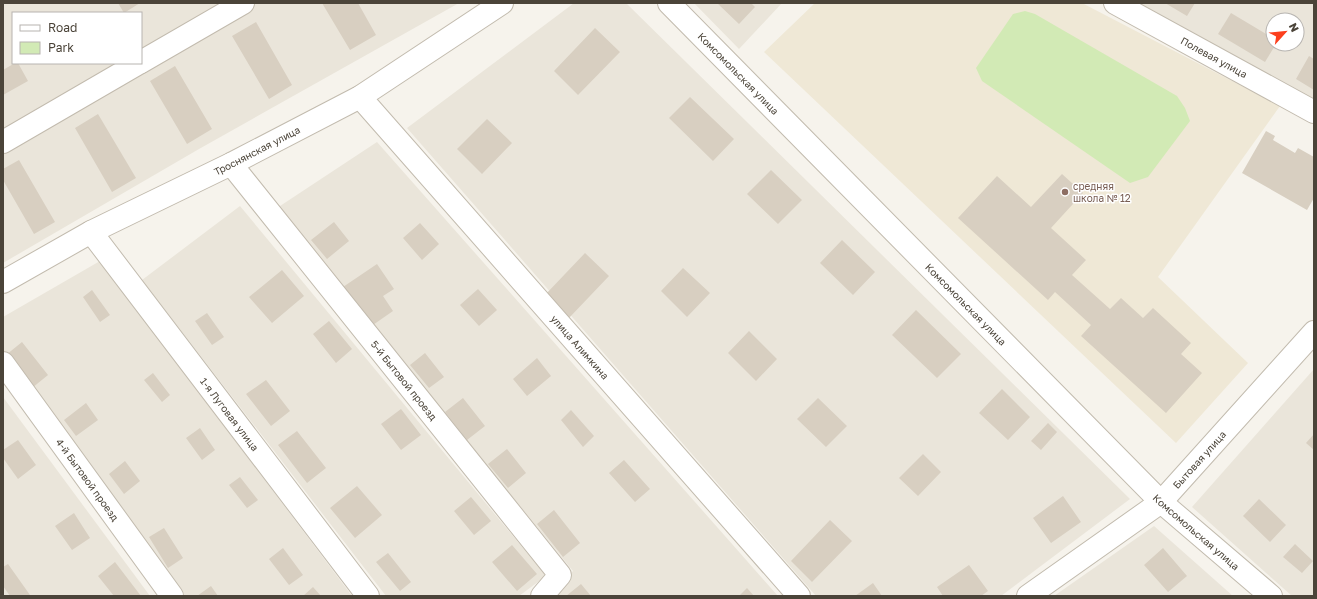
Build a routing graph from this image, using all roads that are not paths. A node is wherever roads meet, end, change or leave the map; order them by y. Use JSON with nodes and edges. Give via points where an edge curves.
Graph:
{"nodes":[{"id":1,"x":243,"y":3,"type":"edge"},
{"id":2,"x":502,"y":3,"type":"edge"},
{"id":3,"x":669,"y":3,"type":"edge"},
{"id":4,"x":1115,"y":3,"type":"edge"},
{"id":5,"x":142,"y":61,"type":"edge"},
{"id":6,"x":137,"y":64,"type":"edge"},
{"id":7,"x":360,"y":97,"type":"junction"},
{"id":8,"x":1314,"y":112,"type":"edge"},
{"id":9,"x":3,"y":142,"type":"edge"},
{"id":10,"x":231,"y":164,"type":"junction"},
{"id":11,"x":91,"y":232,"type":"junction"},
{"id":12,"x":3,"y":282,"type":"edge"},
{"id":13,"x":1314,"y":332,"type":"edge"},
{"id":14,"x":3,"y":363,"type":"edge"},
{"id":15,"x":1161,"y":502,"type":"junction"},
{"id":16,"x":172,"y":596,"type":"edge"},
{"id":17,"x":368,"y":596,"type":"edge"},
{"id":18,"x":542,"y":596,"type":"edge"},
{"id":19,"x":799,"y":596,"type":"edge"},
{"id":20,"x":1028,"y":596,"type":"edge"},
{"id":21,"x":1271,"y":596,"type":"edge"}],
"edges":[{"from":1,"to":5,"type":"street"},
{"from":2,"to":7,"type":"street","name":"Троснянская улица"},
{"from":3,"to":15,"type":"street","name":"Комсомольская улица"},
{"from":4,"to":8,"type":"street","name":"Полевая улица"},
{"from":6,"to":9,"type":"street"},
{"from":7,"to":10,"type":"street","name":"Троснянская улица"},
{"from":7,"to":19,"type":"street","name":"улица Алимкина"},
{"from":10,"to":11,"type":"street","name":"Троснянская улица"},
{"from":10,"to":18,"type":"street","name":"5-й Бытовой проезд","via":[[560,576]]},
{"from":11,"to":12,"type":"street","name":"Троснянская улица"},
{"from":11,"to":17,"type":"street","name":"1-я Луговая улица"},
{"from":13,"to":15,"type":"street","name":"Бытовая улица"},
{"from":14,"to":16,"type":"street","name":"4-й Бытовой проезд"},
{"from":15,"to":20,"type":"street","name":"Бытовая улица"},
{"from":15,"to":21,"type":"street","name":"Комсомольская улица"}]}
